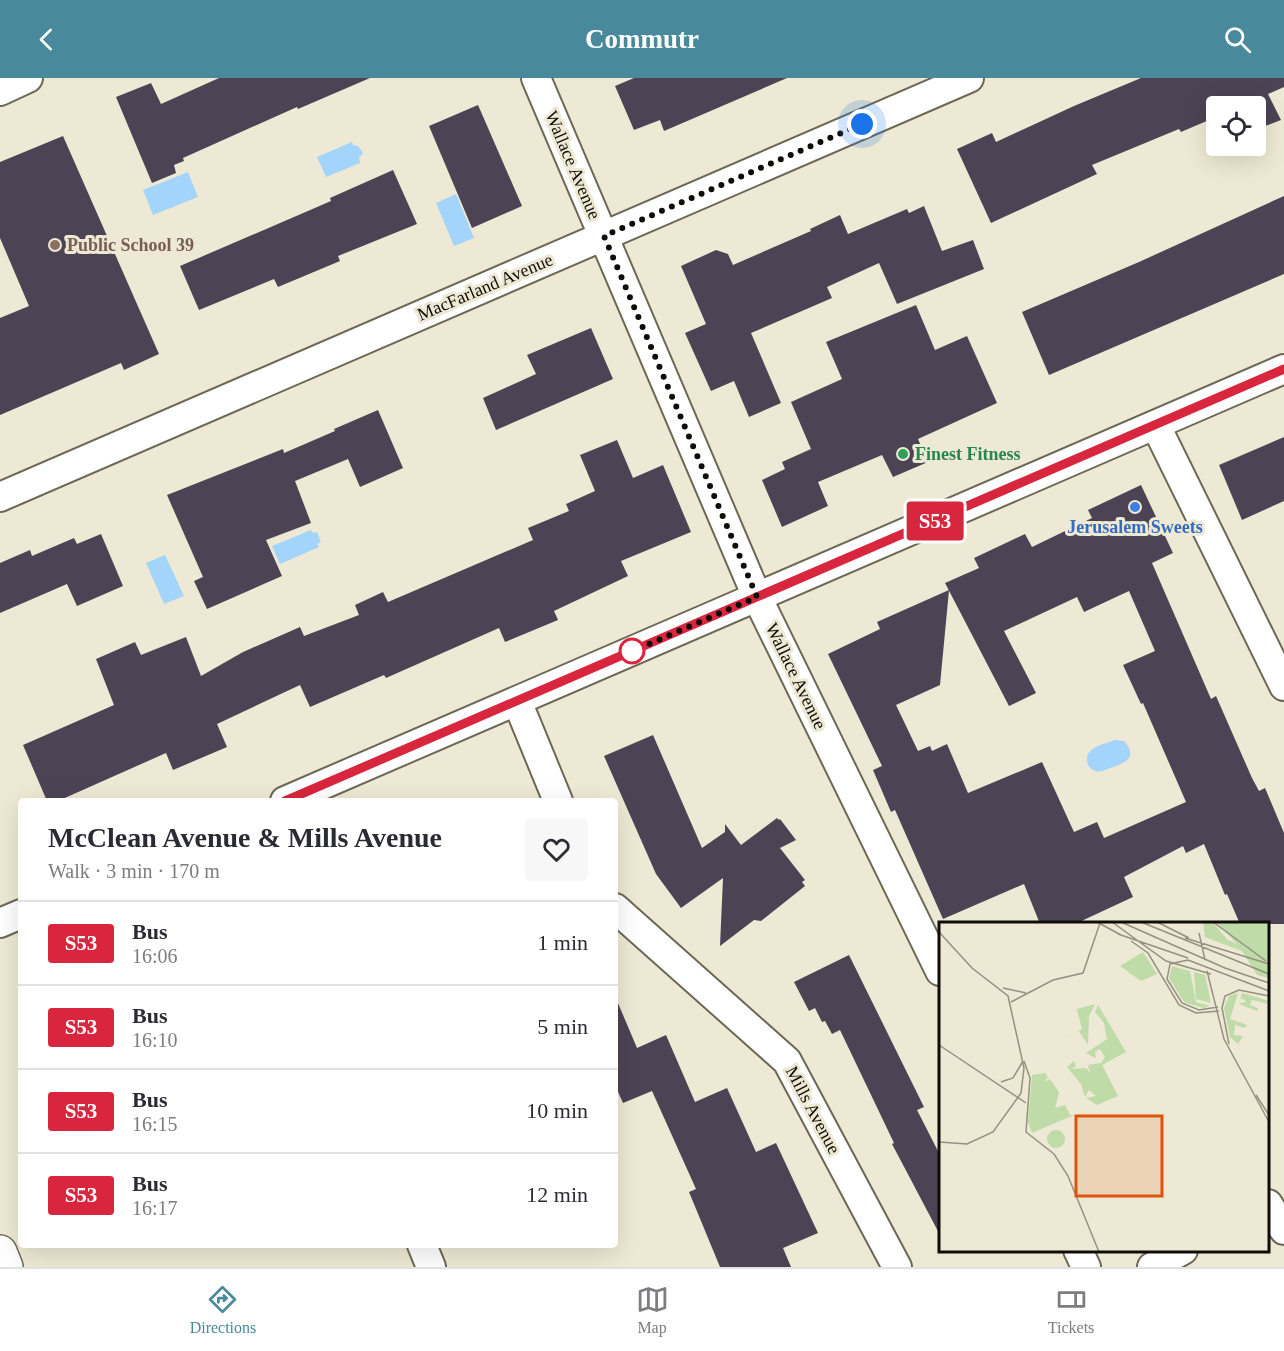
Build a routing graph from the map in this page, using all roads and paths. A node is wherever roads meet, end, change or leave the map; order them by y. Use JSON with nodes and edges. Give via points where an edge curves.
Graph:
{"nodes":[{"id":1,"x":28,"y":78,"type":"edge"},
{"id":2,"x":536,"y":78,"type":"edge"},
{"id":3,"x":969,"y":78,"type":"edge"},
{"id":4,"x":0,"y":91,"type":"edge"},
{"id":5,"x":604,"y":236,"type":"junction"},
{"id":6,"x":1284,"y":369,"type":"edge"},
{"id":7,"x":1156,"y":426,"type":"junction"},
{"id":8,"x":0,"y":497,"type":"edge"},
{"id":9,"x":757,"y":597,"type":"junction"},
{"id":10,"x":1284,"y":686,"type":"edge"},
{"id":11,"x":517,"y":701,"type":"junction"},
{"id":12,"x":292,"y":798,"type":"edge"},
{"id":13,"x":557,"y":798,"type":"edge"},
{"id":14,"x":618,"y":911,"type":"edge"},
{"id":15,"x":18,"y":915,"type":"edge"},
{"id":16,"x":0,"y":923,"type":"edge"},
{"id":17,"x":939,"y":969,"type":"edge"},
{"id":18,"x":1284,"y":1195,"type":"edge"},
{"id":19,"x":1269,"y":1203,"type":"edge"},
{"id":20,"x":1269,"y":1206,"type":"edge"},
{"id":21,"x":1284,"y":1230,"type":"edge"},
{"id":22,"x":423,"y":1248,"type":"edge"},
{"id":23,"x":0,"y":1252,"type":"edge"},
{"id":24,"x":1078,"y":1252,"type":"edge"},
{"id":25,"x":1181,"y":1252,"type":"edge"},
{"id":26,"x":6,"y":1267,"type":"edge"},
{"id":27,"x":431,"y":1267,"type":"edge"},
{"id":28,"x":897,"y":1267,"type":"edge"},
{"id":29,"x":1086,"y":1267,"type":"edge"},
{"id":30,"x":1152,"y":1267,"type":"edge"}],
"edges":[{"from":1,"to":4,"type":"street"},
{"from":2,"to":5,"type":"street","name":"Wallace Avenue"},
{"from":3,"to":5,"type":"street","name":"MacFarland Avenue"},
{"from":5,"to":8,"type":"street","name":"MacFarland Avenue"},
{"from":5,"to":9,"type":"street","name":"Wallace Avenue"},
{"from":6,"to":7,"type":"street"},
{"from":7,"to":9,"type":"street"},
{"from":7,"to":10,"type":"street"},
{"from":9,"to":11,"type":"street"},
{"from":9,"to":17,"type":"street","name":"Wallace Avenue"},
{"from":11,"to":12,"type":"street"},
{"from":11,"to":13,"type":"street"},
{"from":14,"to":28,"type":"street","name":"Mills Avenue","via":[[787,1061]]},
{"from":15,"to":16,"type":"street"},
{"from":18,"to":19,"type":"street"},
{"from":20,"to":21,"type":"street"},
{"from":22,"to":27,"type":"street"},
{"from":23,"to":26,"type":"street"},
{"from":24,"to":29,"type":"street"},
{"from":25,"to":30,"type":"street"}]}
